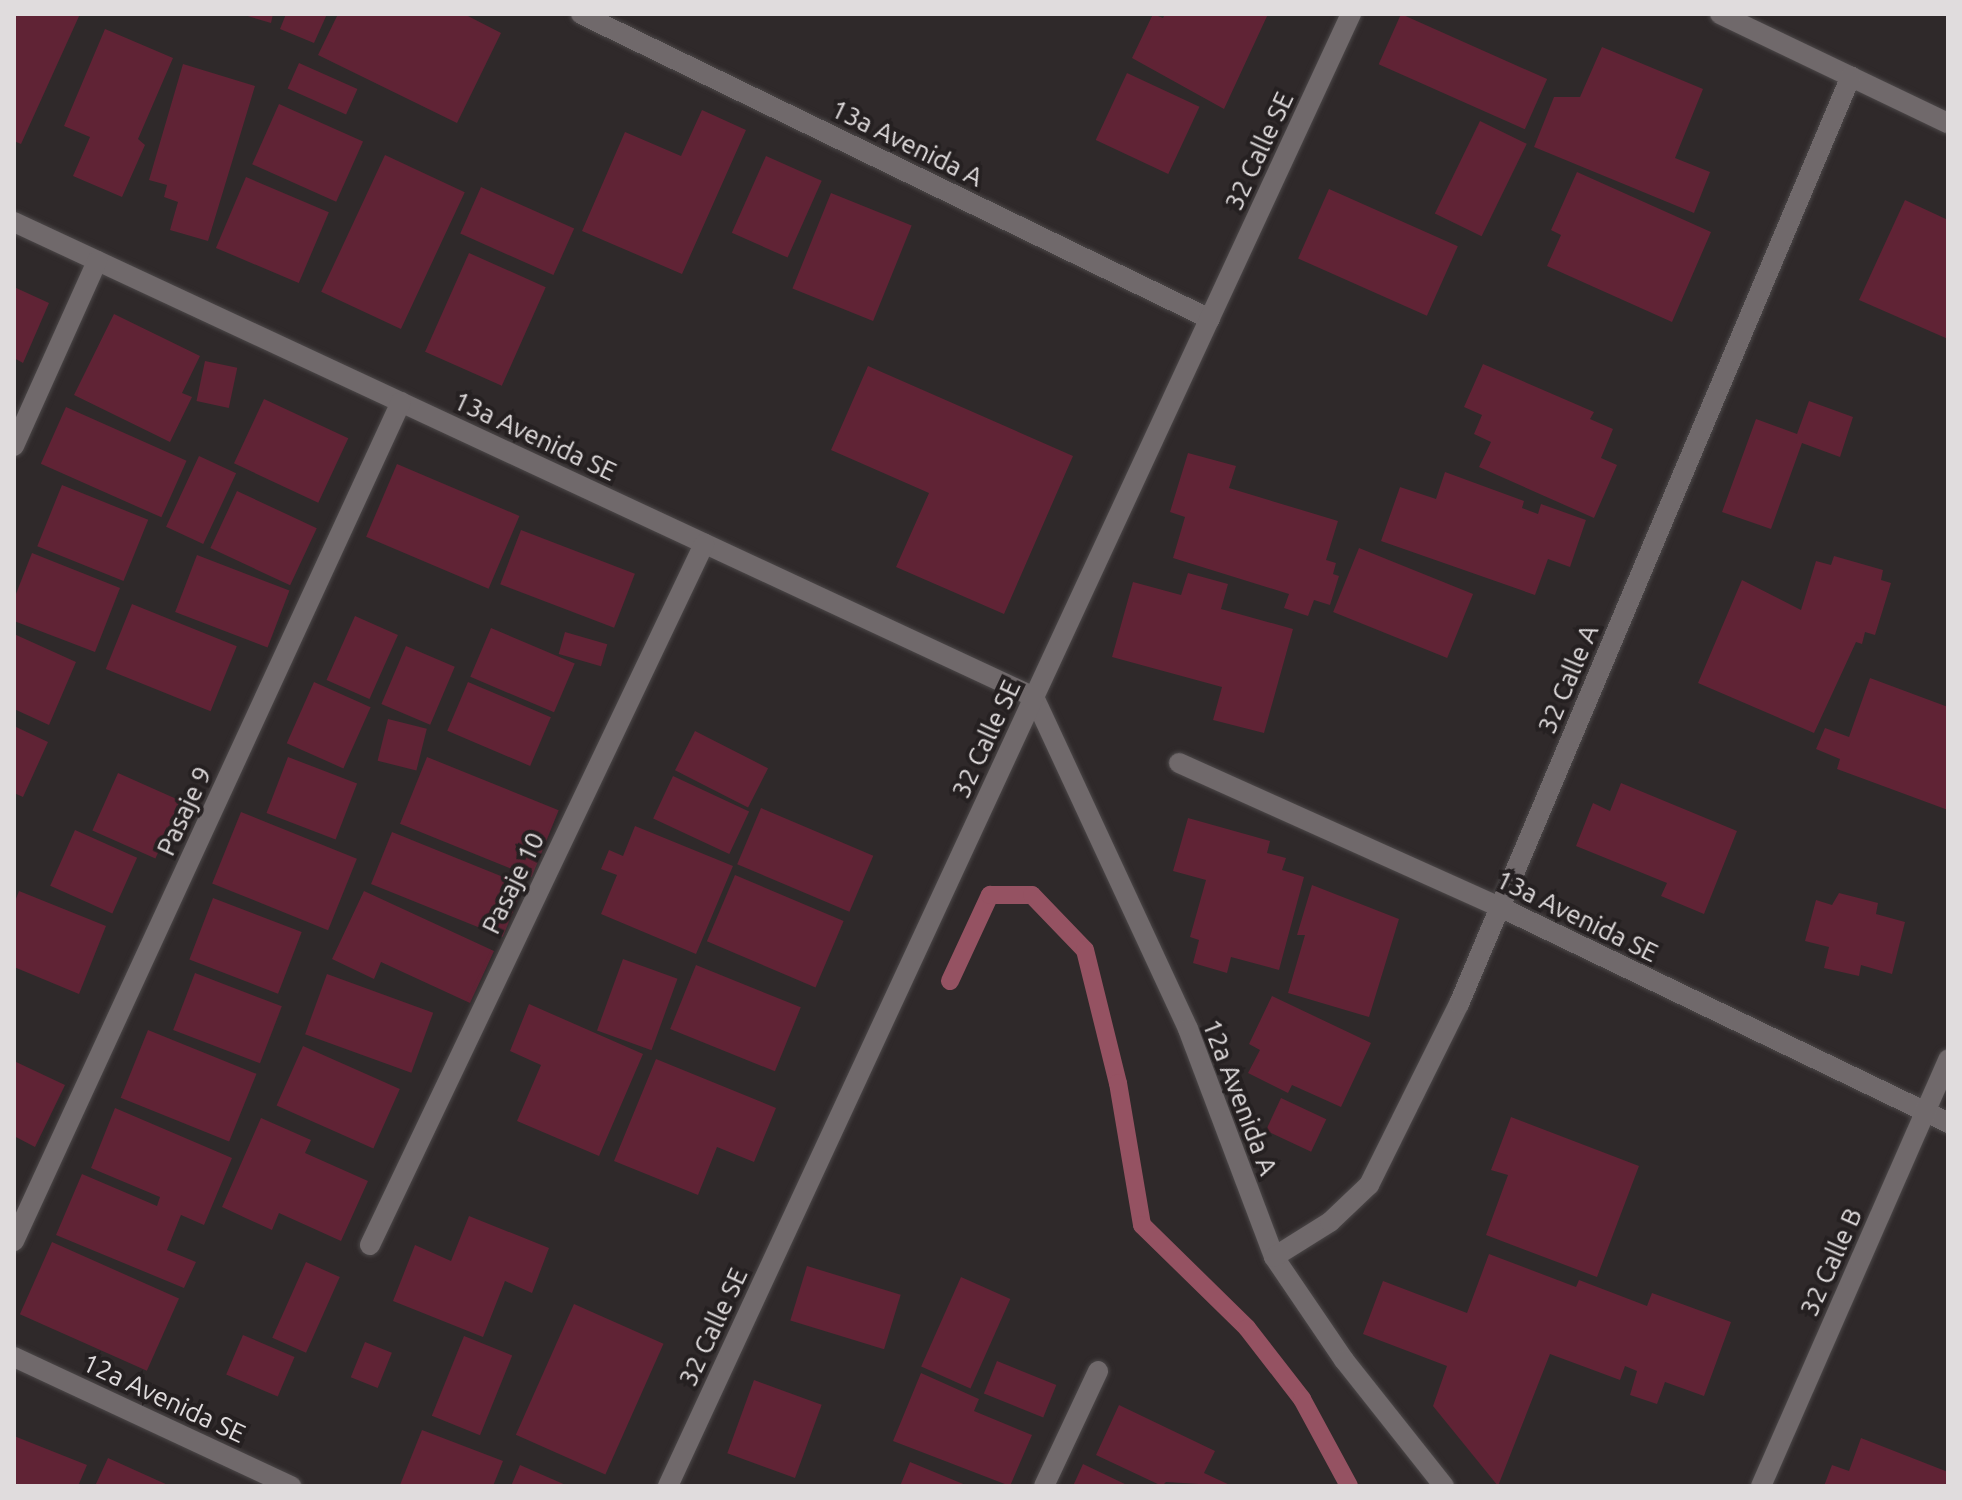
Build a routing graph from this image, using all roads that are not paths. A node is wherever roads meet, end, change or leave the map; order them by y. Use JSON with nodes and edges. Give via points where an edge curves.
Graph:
{"nodes":[{"id":1,"x":581,"y":14,"type":"edge"},
{"id":2,"x":1351,"y":14,"type":"edge"},
{"id":3,"x":1720,"y":14,"type":"edge"},
{"id":4,"x":1851,"y":76,"type":"junction"},
{"id":5,"x":1948,"y":123,"type":"edge"},
{"id":6,"x":14,"y":222,"type":"edge"},
{"id":7,"x":97,"y":261,"type":"junction"},
{"id":8,"x":1210,"y":319,"type":"junction"},
{"id":9,"x":401,"y":402,"type":"junction"},
{"id":10,"x":14,"y":446,"type":"edge"},
{"id":11,"x":704,"y":544,"type":"junction"},
{"id":12,"x":1034,"y":697,"type":"junction"},
{"id":13,"x":1179,"y":763,"type":"dead end"},
{"id":14,"x":1500,"y":907,"type":"junction"},
{"id":15,"x":1948,"y":1059,"type":"edge"},
{"id":16,"x":1925,"y":1112,"type":"junction"},
{"id":17,"x":1948,"y":1123,"type":"edge"},
{"id":18,"x":14,"y":1241,"type":"edge"},
{"id":19,"x":370,"y":1245,"type":"dead end"},
{"id":20,"x":1274,"y":1257,"type":"junction"},
{"id":21,"x":14,"y":1357,"type":"edge"},
{"id":22,"x":1098,"y":1371,"type":"dead end"},
{"id":23,"x":265,"y":1480,"type":"edge"},
{"id":24,"x":291,"y":1486,"type":"edge"},
{"id":25,"x":668,"y":1486,"type":"edge"},
{"id":26,"x":1044,"y":1486,"type":"edge"},
{"id":27,"x":1444,"y":1486,"type":"edge"},
{"id":28,"x":1761,"y":1486,"type":"edge"}],
"edges":[{"from":1,"to":8,"type":"street","name":"13a Avenida A"},
{"from":2,"to":8,"type":"street","name":"32 Calle SE"},
{"from":3,"to":4,"type":"street"},
{"from":4,"to":5,"type":"street"},
{"from":4,"to":14,"type":"street","name":"32 Calle A"},
{"from":6,"to":7,"type":"street","name":"13a Avenida SE"},
{"from":7,"to":9,"type":"street","name":"13a Avenida SE"},
{"from":7,"to":10,"type":"street"},
{"from":8,"to":12,"type":"street","name":"32 Calle SE"},
{"from":9,"to":11,"type":"street","name":"13a Avenida SE"},
{"from":9,"to":18,"type":"street","name":"Pasaje 9"},
{"from":11,"to":12,"type":"street","name":"13a Avenida SE"},
{"from":11,"to":19,"type":"street","name":"Pasaje 10"},
{"from":12,"to":20,"type":"street","name":"12a Avenida A","via":[[1188,1029]]},
{"from":12,"to":25,"type":"street","name":"32 Calle SE"},
{"from":13,"to":14,"type":"street","name":"13a Avenida SE"},
{"from":14,"to":16,"type":"street","name":"13a Avenida SE"},
{"from":14,"to":20,"type":"street","name":"32 Calle A","via":[[1459,1004],[1369,1185],[1330,1222]]},
{"from":15,"to":16,"type":"street","name":"32 Calle B"},
{"from":16,"to":17,"type":"street","name":"13a Avenida SE"},
{"from":16,"to":28,"type":"street","name":"32 Calle B"},
{"from":20,"to":27,"type":"street","name":"12a Avenida A","via":[[1344,1360]]},
{"from":21,"to":23,"type":"street","name":"12a Avenida SE"},
{"from":22,"to":26,"type":"street"},
{"from":23,"to":24,"type":"street","name":"12a Avenida SE"}]}
